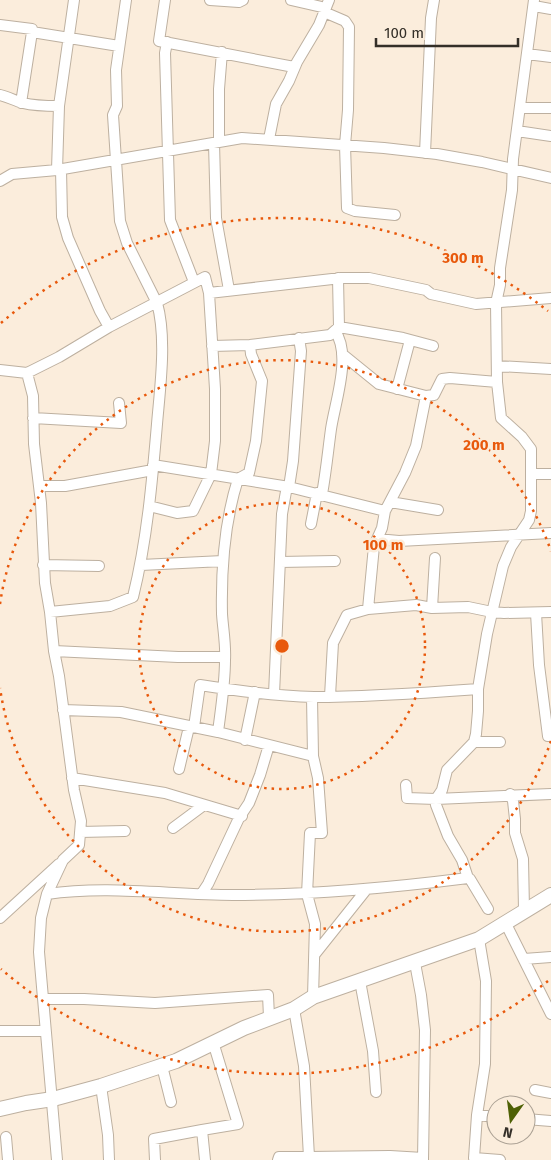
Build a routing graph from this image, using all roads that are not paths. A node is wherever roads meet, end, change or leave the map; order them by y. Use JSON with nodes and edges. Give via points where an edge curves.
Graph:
{"nodes":[{"id":1,"x":74,"y":0,"type":"edge"},
{"id":2,"x":126,"y":0,"type":"edge"},
{"id":3,"x":164,"y":0,"type":"edge"},
{"id":4,"x":210,"y":0,"type":"edge"},
{"id":5,"x":243,"y":0,"type":"edge"},
{"id":6,"x":291,"y":0,"type":"edge"},
{"id":7,"x":434,"y":0,"type":"edge"},
{"id":8,"x":534,"y":3,"type":"edge"},
{"id":9,"x":326,"y":7,"type":"edge"},
{"id":10,"x":551,"y":9,"type":"edge"},
{"id":11,"x":0,"y":25,"type":"edge"},
{"id":12,"x":32,"y":32,"type":"junction"},
{"id":13,"x":68,"y":38,"type":"junction"},
{"id":14,"x":167,"y":42,"type":"junction"},
{"id":15,"x":119,"y":46,"type":"junction"},
{"id":16,"x":222,"y":52,"type":"junction"},
{"id":17,"x":527,"y":54,"type":"junction"},
{"id":18,"x":551,"y":57,"type":"edge"},
{"id":19,"x":294,"y":67,"type":"junction"},
{"id":20,"x":0,"y":95,"type":"edge"},
{"id":21,"x":21,"y":103,"type":"junction"},
{"id":22,"x":60,"y":106,"type":"junction"},
{"id":23,"x":520,"y":108,"type":"junction"},
{"id":24,"x":551,"y":108,"type":"edge"},
{"id":25,"x":517,"y":131,"type":"junction"},
{"id":26,"x":551,"y":136,"type":"edge"},
{"id":27,"x":269,"y":139,"type":"junction"},
{"id":28,"x":217,"y":142,"type":"junction"},
{"id":29,"x":345,"y":145,"type":"junction"},
{"id":30,"x":168,"y":151,"type":"junction"},
{"id":31,"x":425,"y":153,"type":"junction"},
{"id":32,"x":116,"y":160,"type":"junction"},
{"id":33,"x":59,"y":170,"type":"junction"},
{"id":34,"x":512,"y":170,"type":"junction"},
{"id":35,"x":551,"y":178,"type":"edge"},
{"id":36,"x":0,"y":181,"type":"edge"},
{"id":37,"x":395,"y":215,"type":"dead end"},
{"id":38,"x":338,"y":278,"type":"junction"},
{"id":39,"x":194,"y":282,"type":"junction"},
{"id":40,"x":229,"y":290,"type":"junction"},
{"id":41,"x":209,"y":293,"type":"junction"},
{"id":42,"x":551,"y":298,"type":"edge"},
{"id":43,"x":156,"y":303,"type":"junction"},
{"id":44,"x":496,"y":303,"type":"junction"},
{"id":45,"x":109,"y":327,"type":"junction"},
{"id":46,"x":337,"y":329,"type":"junction"},
{"id":47,"x":299,"y":338,"type":"junction"},
{"id":48,"x":410,"y":340,"type":"junction"},
{"id":49,"x":250,"y":345,"type":"junction"},
{"id":50,"x":212,"y":346,"type":"junction"},
{"id":51,"x":433,"y":346,"type":"dead end"},
{"id":52,"x":342,"y":354,"type":"junction"},
{"id":53,"x":497,"y":366,"type":"junction"},
{"id":54,"x":551,"y":369,"type":"edge"},
{"id":55,"x":0,"y":370,"type":"edge"},
{"id":56,"x":27,"y":373,"type":"junction"},
{"id":57,"x":497,"y":382,"type":"junction"},
{"id":58,"x":397,"y":388,"type":"junction"},
{"id":59,"x":426,"y":396,"type":"junction"},
{"id":60,"x":119,"y":403,"type":"dead end"},
{"id":61,"x":33,"y":418,"type":"junction"},
{"id":62,"x":153,"y":468,"type":"junction"},
{"id":63,"x":212,"y":474,"type":"junction"},
{"id":64,"x":532,"y":474,"type":"junction"},
{"id":65,"x":551,"y":474,"type":"edge"},
{"id":66,"x":238,"y":479,"type":"junction"},
{"id":67,"x":39,"y":486,"type":"junction"},
{"id":68,"x":288,"y":487,"type":"junction"},
{"id":69,"x":320,"y":494,"type":"junction"},
{"id":70,"x":390,"y":502,"type":"junction"},
{"id":71,"x":149,"y":506,"type":"junction"},
{"id":72,"x":438,"y":510,"type":"dead end"},
{"id":73,"x":385,"y":511,"type":"junction"},
{"id":74,"x":311,"y":524,"type":"dead end"},
{"id":75,"x":551,"y":533,"type":"edge"},
{"id":76,"x":520,"y":534,"type":"junction"},
{"id":77,"x":378,"y":539,"type":"junction"},
{"id":78,"x":435,"y":558,"type":"dead end"},
{"id":79,"x":222,"y":561,"type":"junction"},
{"id":80,"x":335,"y":561,"type":"dead end"},
{"id":81,"x":280,"y":562,"type":"junction"},
{"id":82,"x":43,"y":565,"type":"junction"},
{"id":83,"x":141,"y":565,"type":"junction"},
{"id":84,"x":99,"y":566,"type":"dead end"},
{"id":85,"x":432,"y":608,"type":"junction"},
{"id":86,"x":368,"y":609,"type":"junction"},
{"id":87,"x":50,"y":612,"type":"junction"},
{"id":88,"x":492,"y":612,"type":"junction"},
{"id":89,"x":551,"y":612,"type":"edge"},
{"id":90,"x":536,"y":613,"type":"junction"},
{"id":91,"x":54,"y":651,"type":"junction"},
{"id":92,"x":226,"y":657,"type":"junction"},
{"id":93,"x":546,"y":675,"type":"edge"},
{"id":94,"x":224,"y":688,"type":"junction"},
{"id":95,"x":478,"y":689,"type":"junction"},
{"id":96,"x":255,"y":692,"type":"junction"},
{"id":97,"x":274,"y":694,"type":"junction"},
{"id":98,"x":330,"y":696,"type":"junction"},
{"id":99,"x":312,"y":697,"type":"junction"},
{"id":100,"x":63,"y":710,"type":"junction"},
{"id":101,"x":192,"y":727,"type":"junction"},
{"id":102,"x":218,"y":732,"type":"junction"},
{"id":103,"x":551,"y":736,"type":"edge"},
{"id":104,"x":245,"y":740,"type":"junction"},
{"id":105,"x":474,"y":742,"type":"junction"},
{"id":106,"x":500,"y":742,"type":"dead end"},
{"id":107,"x":269,"y":745,"type":"junction"},
{"id":108,"x":313,"y":756,"type":"junction"},
{"id":109,"x":179,"y":769,"type":"dead end"},
{"id":110,"x":72,"y":778,"type":"junction"},
{"id":111,"x":406,"y":785,"type":"dead end"},
{"id":112,"x":510,"y":794,"type":"junction"},
{"id":113,"x":551,"y":794,"type":"edge"},
{"id":114,"x":436,"y":800,"type":"junction"},
{"id":115,"x":204,"y":804,"type":"junction"},
{"id":116,"x":242,"y":816,"type":"junction"},
{"id":117,"x":173,"y":828,"type":"dead end"},
{"id":118,"x":125,"y":831,"type":"dead end"},
{"id":119,"x":80,"y":832,"type":"junction"},
{"id":120,"x":64,"y":860,"type":"junction"},
{"id":121,"x":468,"y":878,"type":"junction"},
{"id":122,"x":366,"y":890,"type":"junction"},
{"id":123,"x":202,"y":893,"type":"junction"},
{"id":124,"x":47,"y":894,"type":"junction"},
{"id":125,"x":307,"y":894,"type":"junction"},
{"id":126,"x":551,"y":894,"type":"edge"},
{"id":127,"x":488,"y":909,"type":"dead end"},
{"id":128,"x":524,"y":910,"type":"junction"},
{"id":129,"x":0,"y":918,"type":"edge"},
{"id":130,"x":505,"y":922,"type":"junction"},
{"id":131,"x":479,"y":939,"type":"junction"},
{"id":132,"x":314,"y":954,"type":"junction"},
{"id":133,"x":551,"y":957,"type":"edge"},
{"id":134,"x":524,"y":959,"type":"junction"},
{"id":135,"x":414,"y":962,"type":"junction"},
{"id":136,"x":360,"y":981,"type":"junction"},
{"id":137,"x":546,"y":990,"type":"edge"},
{"id":138,"x":313,"y":997,"type":"junction"},
{"id":139,"x":43,"y":999,"type":"junction"},
{"id":140,"x":294,"y":1009,"type":"junction"},
{"id":141,"x":551,"y":1014,"type":"edge"},
{"id":142,"x":269,"y":1017,"type":"junction"},
{"id":143,"x":45,"y":1030,"type":"junction"},
{"id":144,"x":0,"y":1031,"type":"edge"},
{"id":145,"x":212,"y":1042,"type":"junction"},
{"id":146,"x":162,"y":1066,"type":"junction"},
{"id":147,"x":101,"y":1086,"type":"junction"},
{"id":148,"x":535,"y":1090,"type":"dead end"},
{"id":149,"x":376,"y":1092,"type":"dead end"},
{"id":150,"x":551,"y":1093,"type":"edge"},
{"id":151,"x":53,"y":1099,"type":"junction"},
{"id":152,"x":171,"y":1102,"type":"dead end"},
{"id":153,"x":0,"y":1109,"type":"edge"},
{"id":154,"x":477,"y":1115,"type":"junction"},
{"id":155,"x":486,"y":1116,"type":"edge"},
{"id":156,"x":536,"y":1120,"type":"edge"},
{"id":157,"x":551,"y":1121,"type":"edge"},
{"id":158,"x":202,"y":1130,"type":"junction"},
{"id":159,"x":6,"y":1137,"type":"dead end"},
{"id":160,"x":309,"y":1157,"type":"junction"},
{"id":161,"x":423,"y":1159,"type":"edge"},
{"id":162,"x":8,"y":1160,"type":"edge"},
{"id":163,"x":57,"y":1160,"type":"edge"},
{"id":164,"x":109,"y":1160,"type":"edge"},
{"id":165,"x":155,"y":1160,"type":"edge"},
{"id":166,"x":205,"y":1160,"type":"edge"},
{"id":167,"x":278,"y":1160,"type":"edge"},
{"id":168,"x":500,"y":1160,"type":"edge"}],
"edges":[{"from":1,"to":13,"type":"street"},
{"from":2,"to":15,"type":"street"},
{"from":3,"to":14,"type":"street","via":[[159,40]]},
{"from":4,"to":5,"type":"street"},
{"from":6,"to":9,"type":"street"},
{"from":7,"to":31,"type":"street"},
{"from":8,"to":10,"type":"street"},
{"from":8,"to":17,"type":"street"},
{"from":9,"to":19,"type":"street"},
{"from":9,"to":29,"type":"street","via":[[349,27]]},
{"from":11,"to":12,"type":"street","via":[[32,29]]},
{"from":12,"to":13,"type":"street"},
{"from":12,"to":21,"type":"street"},
{"from":13,"to":15,"type":"street"},
{"from":13,"to":22,"type":"street"},
{"from":14,"to":16,"type":"street"},
{"from":14,"to":30,"type":"street"},
{"from":15,"to":32,"type":"street","via":[[117,106],[113,115]]},
{"from":16,"to":19,"type":"street"},
{"from":16,"to":28,"type":"street"},
{"from":17,"to":18,"type":"street"},
{"from":17,"to":23,"type":"street"},
{"from":19,"to":27,"type":"street","via":[[276,104]]},
{"from":20,"to":21,"type":"street"},
{"from":21,"to":22,"type":"street"},
{"from":22,"to":33,"type":"street"},
{"from":23,"to":24,"type":"street"},
{"from":23,"to":25,"type":"street"},
{"from":25,"to":26,"type":"street"},
{"from":25,"to":34,"type":"street"},
{"from":27,"to":28,"type":"street","via":[[242,138]]},
{"from":27,"to":29,"type":"street"},
{"from":28,"to":30,"type":"street"},
{"from":28,"to":40,"type":"street","via":[[216,218]]},
{"from":29,"to":31,"type":"street"},
{"from":29,"to":37,"type":"street","via":[[347,208]]},
{"from":30,"to":32,"type":"street"},
{"from":30,"to":39,"type":"street","via":[[170,220]]},
{"from":31,"to":34,"type":"street"},
{"from":32,"to":33,"type":"street"},
{"from":32,"to":43,"type":"street","via":[[120,221]]},
{"from":33,"to":36,"type":"street","via":[[12,174]]},
{"from":33,"to":45,"type":"street","via":[[62,217],[68,238]]},
{"from":34,"to":35,"type":"street"},
{"from":34,"to":44,"type":"street"},
{"from":38,"to":40,"type":"street"},
{"from":38,"to":44,"type":"street","via":[[369,278],[476,304]]},
{"from":38,"to":46,"type":"street"},
{"from":39,"to":41,"type":"street","via":[[205,277]]},
{"from":39,"to":43,"type":"street"},
{"from":40,"to":41,"type":"street"},
{"from":41,"to":50,"type":"street"},
{"from":42,"to":44,"type":"street"},
{"from":43,"to":45,"type":"street"},
{"from":43,"to":62,"type":"street","via":[[160,313],[161,373]]},
{"from":44,"to":53,"type":"street"},
{"from":45,"to":56,"type":"street"},
{"from":46,"to":47,"type":"street","via":[[330,335]]},
{"from":46,"to":48,"type":"street"},
{"from":46,"to":52,"type":"street"},
{"from":47,"to":49,"type":"street"},
{"from":47,"to":68,"type":"street","via":[[301,351],[294,448]]},
{"from":48,"to":51,"type":"street"},
{"from":48,"to":58,"type":"street"},
{"from":49,"to":50,"type":"street"},
{"from":49,"to":66,"type":"street","via":[[262,381],[259,416],[250,473]]},
{"from":50,"to":63,"type":"street","via":[[215,441]]},
{"from":52,"to":58,"type":"street","via":[[379,384]]},
{"from":52,"to":69,"type":"street","via":[[340,384]]},
{"from":53,"to":54,"type":"street"},
{"from":53,"to":57,"type":"street"},
{"from":55,"to":56,"type":"street"},
{"from":56,"to":61,"type":"street","via":[[33,396]]},
{"from":57,"to":59,"type":"street","via":[[442,379],[434,395]]},
{"from":57,"to":64,"type":"street","via":[[502,418],[532,449]]},
{"from":58,"to":59,"type":"street"},
{"from":59,"to":70,"type":"street","via":[[416,446]]},
{"from":60,"to":61,"type":"street","via":[[121,423]]},
{"from":61,"to":67,"type":"street"},
{"from":62,"to":63,"type":"street"},
{"from":62,"to":67,"type":"street","via":[[65,486]]},
{"from":62,"to":71,"type":"street"},
{"from":63,"to":66,"type":"street"},
{"from":63,"to":71,"type":"street","via":[[193,511],[177,513]]},
{"from":64,"to":65,"type":"street"},
{"from":64,"to":76,"type":"street","via":[[529,520]]},
{"from":66,"to":68,"type":"street"},
{"from":66,"to":79,"type":"street","via":[[229,512]]},
{"from":67,"to":82,"type":"street"},
{"from":68,"to":69,"type":"street"},
{"from":68,"to":81,"type":"street","via":[[282,514]]},
{"from":69,"to":73,"type":"street"},
{"from":69,"to":74,"type":"street"},
{"from":70,"to":72,"type":"street"},
{"from":70,"to":73,"type":"street"},
{"from":71,"to":83,"type":"street"},
{"from":73,"to":77,"type":"street"},
{"from":75,"to":76,"type":"street"},
{"from":76,"to":77,"type":"street","via":[[399,541]]},
{"from":76,"to":88,"type":"street","via":[[510,547],[503,566]]},
{"from":77,"to":86,"type":"street","via":[[374,546]]},
{"from":78,"to":85,"type":"street"},
{"from":79,"to":83,"type":"street"},
{"from":79,"to":92,"type":"street"},
{"from":80,"to":81,"type":"street"},
{"from":81,"to":97,"type":"street"},
{"from":82,"to":84,"type":"street"},
{"from":82,"to":87,"type":"street"},
{"from":83,"to":87,"type":"street","via":[[132,597],[110,606]]},
{"from":85,"to":86,"type":"street","via":[[416,605]]},
{"from":85,"to":88,"type":"street","via":[[468,607]]},
{"from":86,"to":98,"type":"street","via":[[347,615],[333,643]]},
{"from":87,"to":91,"type":"street"},
{"from":88,"to":90,"type":"street"},
{"from":88,"to":95,"type":"street"},
{"from":89,"to":90,"type":"street"},
{"from":90,"to":93,"type":"street"},
{"from":91,"to":92,"type":"street"},
{"from":91,"to":100,"type":"street"},
{"from":92,"to":94,"type":"street"},
{"from":93,"to":103,"type":"street","via":[[548,736]]},
{"from":94,"to":96,"type":"street"},
{"from":94,"to":101,"type":"street","via":[[200,685]]},
{"from":94,"to":102,"type":"street"},
{"from":95,"to":98,"type":"street"},
{"from":95,"to":105,"type":"street"},
{"from":96,"to":97,"type":"street"},
{"from":96,"to":104,"type":"street"},
{"from":97,"to":99,"type":"street"},
{"from":98,"to":99,"type":"street"},
{"from":99,"to":108,"type":"street"},
{"from":100,"to":101,"type":"street","via":[[121,712]]},
{"from":100,"to":110,"type":"street"},
{"from":101,"to":102,"type":"street"},
{"from":101,"to":109,"type":"street"},
{"from":102,"to":104,"type":"street"},
{"from":104,"to":107,"type":"street"},
{"from":105,"to":106,"type":"street"},
{"from":105,"to":114,"type":"street","via":[[447,770]]},
{"from":107,"to":108,"type":"street"},
{"from":107,"to":116,"type":"street"},
{"from":108,"to":125,"type":"street","via":[[322,832],[310,833]]},
{"from":110,"to":115,"type":"street","via":[[165,793]]},
{"from":110,"to":119,"type":"street","via":[[81,821]]},
{"from":111,"to":114,"type":"street","via":[[407,798]]},
{"from":112,"to":113,"type":"street"},
{"from":112,"to":114,"type":"street"},
{"from":112,"to":128,"type":"street","via":[[522,859]]},
{"from":114,"to":121,"type":"street","via":[[448,836]]},
{"from":115,"to":116,"type":"street"},
{"from":115,"to":117,"type":"street"},
{"from":116,"to":123,"type":"street"},
{"from":118,"to":119,"type":"street"},
{"from":119,"to":120,"type":"street","via":[[79,845]]},
{"from":120,"to":124,"type":"street"},
{"from":120,"to":129,"type":"street"},
{"from":121,"to":122,"type":"street"},
{"from":121,"to":127,"type":"street"},
{"from":122,"to":125,"type":"street"},
{"from":122,"to":132,"type":"street"},
{"from":123,"to":124,"type":"street","via":[[72,890]]},
{"from":123,"to":125,"type":"street"},
{"from":124,"to":139,"type":"street","via":[[41,918],[39,952]]},
{"from":125,"to":132,"type":"street","via":[[315,924]]},
{"from":126,"to":128,"type":"street"},
{"from":128,"to":130,"type":"street"},
{"from":130,"to":131,"type":"street"},
{"from":130,"to":134,"type":"street"},
{"from":131,"to":135,"type":"street"},
{"from":131,"to":154,"type":"street","via":[[486,981],[486,1007],[485,1064]]},
{"from":132,"to":138,"type":"street"},
{"from":133,"to":134,"type":"street"},
{"from":134,"to":137,"type":"street"},
{"from":135,"to":136,"type":"street"},
{"from":135,"to":161,"type":"street","via":[[422,995],[425,1030]]},
{"from":136,"to":138,"type":"street"},
{"from":136,"to":149,"type":"street","via":[[373,1051]]},
{"from":137,"to":141,"type":"street"},
{"from":138,"to":140,"type":"street"},
{"from":139,"to":142,"type":"street","via":[[155,1003],[268,995]]},
{"from":139,"to":143,"type":"street"},
{"from":140,"to":142,"type":"street"},
{"from":140,"to":160,"type":"street","via":[[304,1066]]},
{"from":142,"to":145,"type":"street"},
{"from":143,"to":144,"type":"street"},
{"from":143,"to":151,"type":"street"},
{"from":145,"to":146,"type":"street"},
{"from":145,"to":158,"type":"street","via":[[238,1124]]},
{"from":146,"to":147,"type":"street"},
{"from":146,"to":152,"type":"street"},
{"from":147,"to":151,"type":"street"},
{"from":147,"to":164,"type":"street"},
{"from":148,"to":150,"type":"street"},
{"from":151,"to":153,"type":"street"},
{"from":151,"to":163,"type":"street"},
{"from":154,"to":155,"type":"street"},
{"from":154,"to":168,"type":"street","via":[[474,1158]]},
{"from":156,"to":157,"type":"street"},
{"from":158,"to":165,"type":"street","via":[[154,1139]]},
{"from":158,"to":166,"type":"street"},
{"from":159,"to":162,"type":"street"},
{"from":160,"to":161,"type":"street"},
{"from":160,"to":167,"type":"street","via":[[278,1157]]}]}
